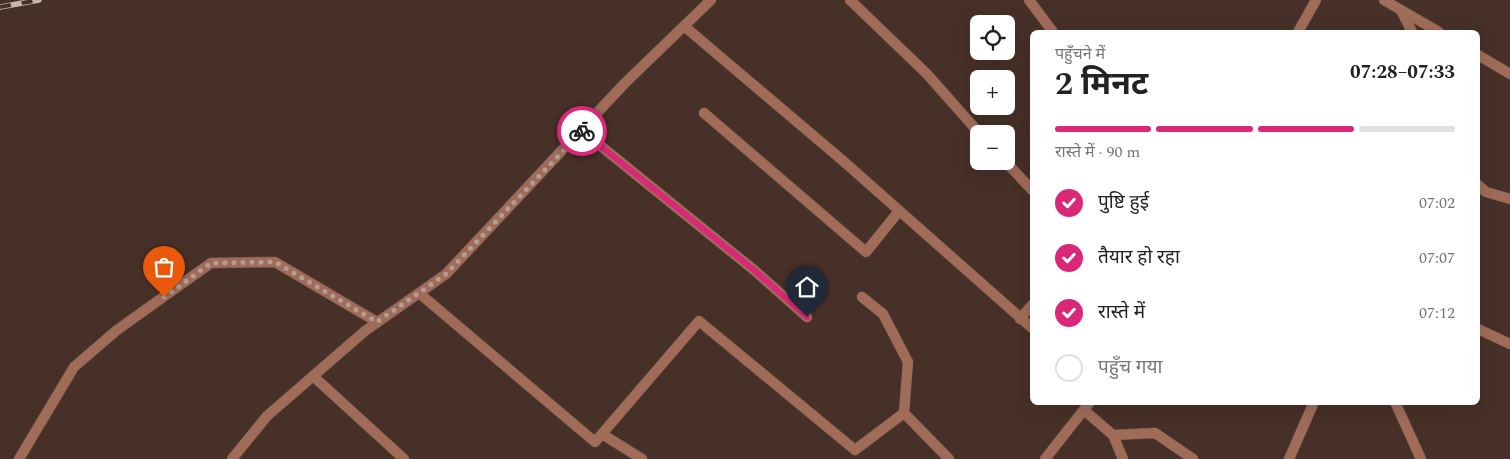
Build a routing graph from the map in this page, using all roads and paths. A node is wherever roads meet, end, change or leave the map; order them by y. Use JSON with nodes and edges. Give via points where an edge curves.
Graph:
{"nodes":[{"id":1,"x":711,"y":0,"type":"edge"},
{"id":2,"x":850,"y":0,"type":"edge"},
{"id":3,"x":1029,"y":0,"type":"edge"},
{"id":4,"x":1316,"y":0,"type":"edge"},
{"id":5,"x":1384,"y":0,"type":"edge"},
{"id":6,"x":1401,"y":10,"type":"junction"},
{"id":7,"x":684,"y":26,"type":"junction"},
{"id":8,"x":1052,"y":30,"type":"edge"},
{"id":9,"x":1299,"y":30,"type":"edge"},
{"id":10,"x":1411,"y":30,"type":"edge"},
{"id":11,"x":1436,"y":30,"type":"edge"},
{"id":12,"x":1480,"y":56,"type":"edge"},
{"id":13,"x":1510,"y":74,"type":"edge"},
{"id":14,"x":704,"y":113,"type":"dead end"},
{"id":15,"x":972,"y":125,"type":"edge"},
{"id":16,"x":581,"y":130,"type":"junction"},
{"id":17,"x":1013,"y":170,"type":"edge"},
{"id":18,"x":1480,"y":187,"type":"edge"},
{"id":19,"x":1030,"y":188,"type":"edge"},
{"id":20,"x":1510,"y":199,"type":"edge"},
{"id":21,"x":899,"y":211,"type":"junction"},
{"id":22,"x":419,"y":293,"type":"junction"},
{"id":23,"x":862,"y":296,"type":"dead end"},
{"id":24,"x":1030,"y":307,"type":"edge"},
{"id":25,"x":807,"y":317,"type":"dead end"},
{"id":26,"x":1020,"y":319,"type":"junction"},
{"id":27,"x":377,"y":322,"type":"junction"},
{"id":28,"x":1030,"y":326,"type":"edge"},
{"id":29,"x":1480,"y":330,"type":"edge"},
{"id":30,"x":1510,"y":344,"type":"edge"},
{"id":31,"x":313,"y":376,"type":"junction"},
{"id":32,"x":1313,"y":405,"type":"edge"},
{"id":33,"x":1396,"y":405,"type":"edge"},
{"id":34,"x":1087,"y":406,"type":"edge"},
{"id":35,"x":904,"y":413,"type":"junction"},
{"id":36,"x":602,"y":434,"type":"junction"},
{"id":37,"x":1112,"y":435,"type":"junction"},
{"id":38,"x":19,"y":459,"type":"edge"},
{"id":39,"x":232,"y":459,"type":"edge"},
{"id":40,"x":404,"y":459,"type":"edge"},
{"id":41,"x":642,"y":459,"type":"edge"},
{"id":42,"x":949,"y":459,"type":"edge"},
{"id":43,"x":1045,"y":459,"type":"edge"},
{"id":44,"x":1123,"y":459,"type":"edge"},
{"id":45,"x":1193,"y":459,"type":"edge"},
{"id":46,"x":1289,"y":459,"type":"edge"},
{"id":47,"x":1421,"y":459,"type":"edge"}],
"edges":[{"from":1,"to":7,"type":"street"},
{"from":2,"to":15,"type":"street","via":[[927,74]]},
{"from":3,"to":8,"type":"street"},
{"from":4,"to":9,"type":"street"},
{"from":5,"to":6,"type":"street"},
{"from":6,"to":10,"type":"street"},
{"from":6,"to":11,"type":"street"},
{"from":7,"to":16,"type":"street"},
{"from":7,"to":21,"type":"street"},
{"from":12,"to":13,"type":"street"},
{"from":14,"to":21,"type":"street","via":[[866,252]]},
{"from":16,"to":22,"type":"street","via":[[446,274]]},
{"from":16,"to":25,"type":"street"},
{"from":17,"to":19,"type":"street"},
{"from":18,"to":20,"type":"street","via":[[1486,192]]},
{"from":21,"to":26,"type":"street"},
{"from":22,"to":27,"type":"street"},
{"from":22,"to":36,"type":"street","via":[[595,442]]},
{"from":23,"to":35,"type":"street","via":[[883,314],[908,362]]},
{"from":24,"to":26,"type":"street"},
{"from":26,"to":28,"type":"street"},
{"from":27,"to":31,"type":"street"},
{"from":27,"to":38,"type":"street","via":[[275,262],[211,263],[116,330],[74,367]]},
{"from":29,"to":30,"type":"street"},
{"from":31,"to":39,"type":"street","via":[[267,416]]},
{"from":31,"to":40,"type":"street"},
{"from":32,"to":46,"type":"street"},
{"from":33,"to":47,"type":"street"},
{"from":34,"to":37,"type":"street"},
{"from":34,"to":43,"type":"street"},
{"from":35,"to":36,"type":"street","via":[[855,450],[699,321]]},
{"from":35,"to":42,"type":"street"},
{"from":36,"to":41,"type":"street"},
{"from":37,"to":44,"type":"street"},
{"from":37,"to":45,"type":"street","via":[[1155,432]]}]}
